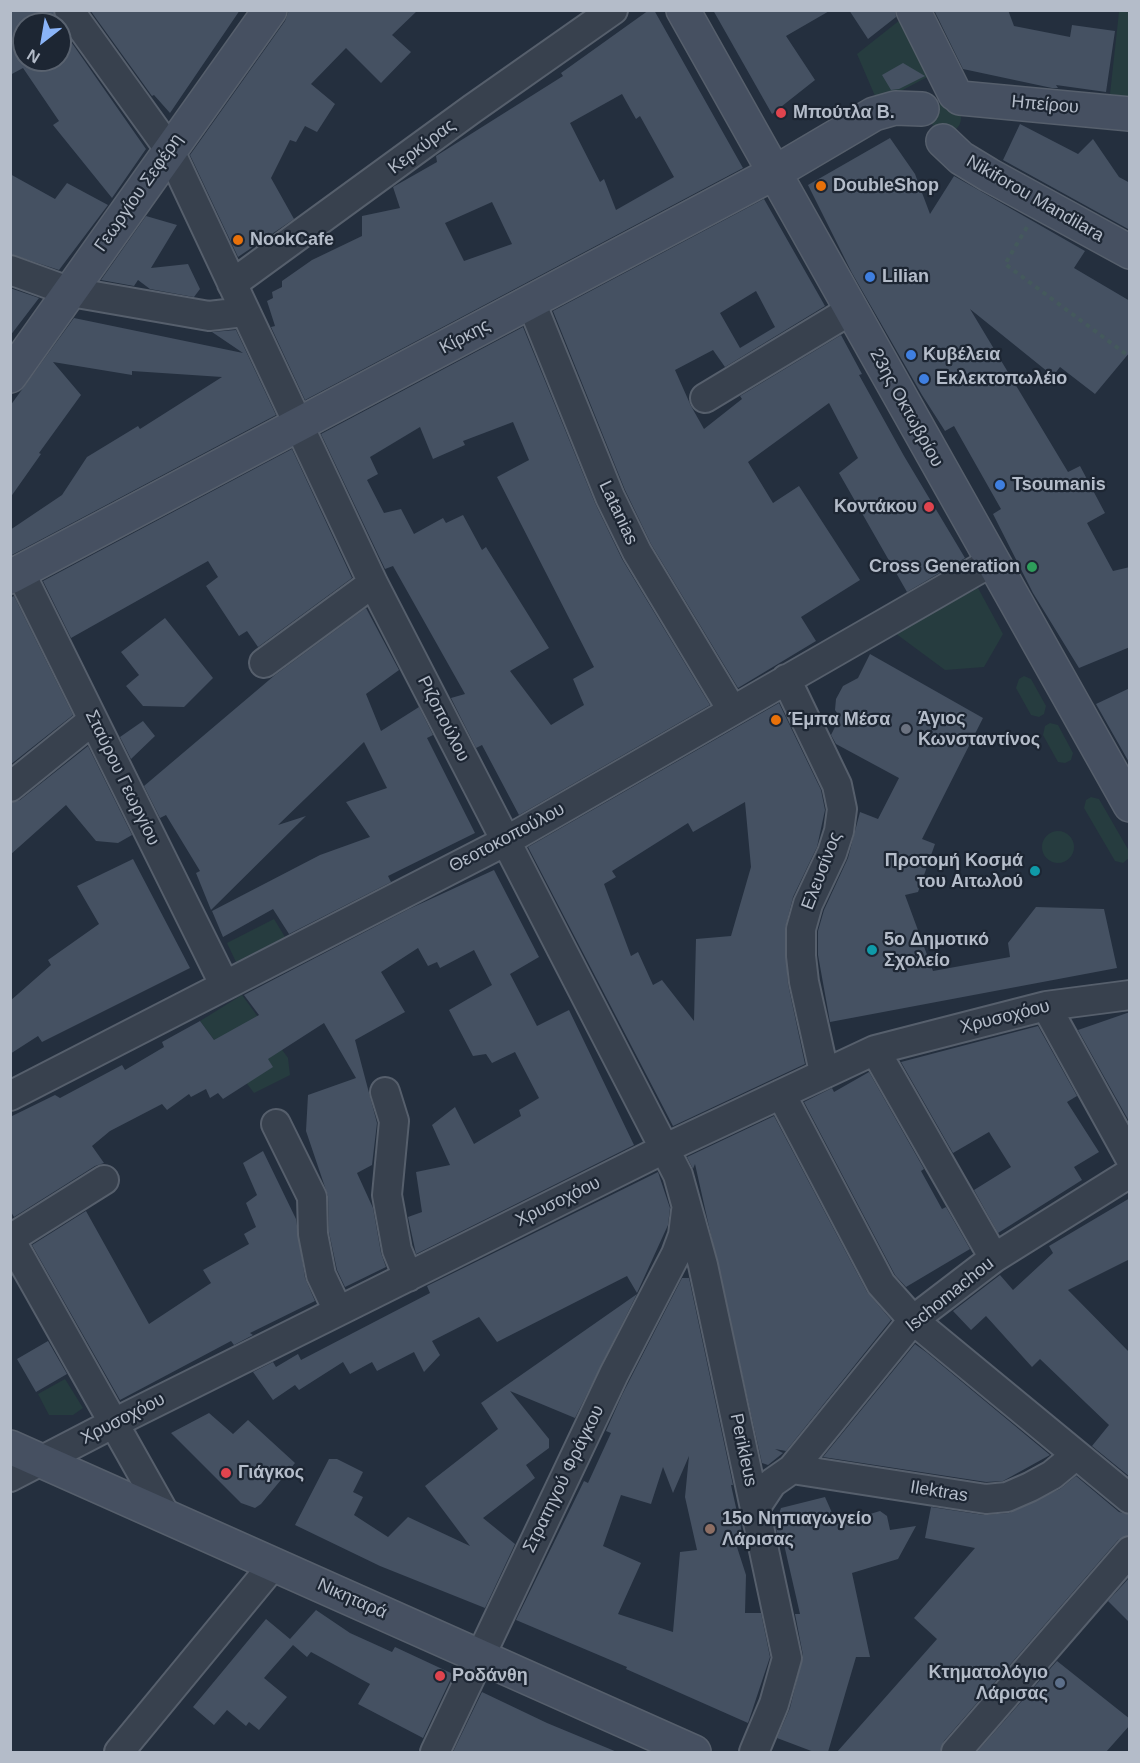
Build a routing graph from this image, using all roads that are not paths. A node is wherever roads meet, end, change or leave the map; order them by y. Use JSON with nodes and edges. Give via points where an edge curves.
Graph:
{"nodes":[{"id":1,"x":69,"y":10,"type":"edge"},
{"id":2,"x":270,"y":10,"type":"edge"},
{"id":3,"x":613,"y":10,"type":"edge"},
{"id":4,"x":683,"y":10,"type":"edge"},
{"id":5,"x":913,"y":10,"type":"edge"},
{"id":6,"x":957,"y":96,"type":"junction"},
{"id":7,"x":922,"y":109,"type":"junction"},
{"id":8,"x":1130,"y":114,"type":"edge"},
{"id":9,"x":943,"y":141,"type":"junction"},
{"id":10,"x":169,"y":149,"type":"junction"},
{"id":11,"x":774,"y":173,"type":"junction"},
{"id":12,"x":1130,"y":252,"type":"edge"},
{"id":13,"x":10,"y":270,"type":"edge"},
{"id":14,"x":232,"y":284,"type":"junction"},
{"id":15,"x":71,"y":292,"type":"junction"},
{"id":16,"x":531,"y":302,"type":"junction"},
{"id":17,"x":851,"y":310,"type":"junction"},
{"id":18,"x":244,"y":312,"type":"junction"},
{"id":19,"x":10,"y":376,"type":"edge"},
{"id":20,"x":705,"y":398,"type":"dead end"},
{"id":21,"x":297,"y":425,"type":"junction"},
{"id":22,"x":993,"y":561,"type":"junction"},
{"id":23,"x":15,"y":575,"type":"edge"},
{"id":24,"x":373,"y":583,"type":"junction"},
{"id":25,"x":264,"y":663,"type":"dead end"},
{"id":26,"x":786,"y":679,"type":"junction"},
{"id":27,"x":732,"y":710,"type":"junction"},
{"id":28,"x":93,"y":720,"type":"junction"},
{"id":29,"x":10,"y":786,"type":"edge"},
{"id":30,"x":1130,"y":804,"type":"edge"},
{"id":31,"x":506,"y":841,"type":"junction"},
{"id":32,"x":224,"y":984,"type":"junction"},
{"id":33,"x":1130,"y":995,"type":"edge"},
{"id":34,"x":1046,"y":1006,"type":"junction"},
{"id":35,"x":875,"y":1050,"type":"junction"},
{"id":36,"x":824,"y":1072,"type":"junction"},
{"id":37,"x":385,"y":1092,"type":"dead end"},
{"id":38,"x":781,"y":1094,"type":"junction"},
{"id":39,"x":10,"y":1096,"type":"edge"},
{"id":40,"x":276,"y":1124,"type":"dead end"},
{"id":41,"x":666,"y":1148,"type":"junction"},
{"id":42,"x":1130,"y":1158,"type":"edge"},
{"id":43,"x":1130,"y":1173,"type":"edge"},
{"id":44,"x":104,"y":1180,"type":"dead end"},
{"id":45,"x":687,"y":1204,"type":"junction"},
{"id":46,"x":10,"y":1239,"type":"edge"},
{"id":47,"x":994,"y":1258,"type":"junction"},
{"id":48,"x":408,"y":1277,"type":"junction"},
{"id":49,"x":338,"y":1311,"type":"junction"},
{"id":50,"x":913,"y":1320,"type":"junction"},
{"id":51,"x":114,"y":1423,"type":"junction"},
{"id":52,"x":10,"y":1447,"type":"edge"},
{"id":53,"x":1075,"y":1456,"type":"junction"},
{"id":54,"x":42,"y":1460,"type":"junction"},
{"id":55,"x":792,"y":1469,"type":"junction"},
{"id":56,"x":10,"y":1477,"type":"edge"},
{"id":57,"x":1130,"y":1499,"type":"edge"},
{"id":58,"x":756,"y":1507,"type":"junction"},
{"id":59,"x":166,"y":1516,"type":"junction"},
{"id":60,"x":1130,"y":1551,"type":"edge"},
{"id":61,"x":274,"y":1564,"type":"junction"},
{"id":62,"x":480,"y":1656,"type":"junction"},
{"id":63,"x":119,"y":1752,"type":"edge"},
{"id":64,"x":435,"y":1752,"type":"edge"},
{"id":65,"x":694,"y":1752,"type":"edge"},
{"id":66,"x":754,"y":1752,"type":"edge"},
{"id":67,"x":956,"y":1752,"type":"edge"}],
"edges":[{"from":1,"to":10,"type":"street","name":"Ριζοπούλου"},
{"from":2,"to":10,"type":"street","name":"Γεωργίου Σεφέρη"},
{"from":3,"to":14,"type":"street","name":"Κερκύρας"},
{"from":4,"to":11,"type":"street","name":"23ης Οκτωβρίου"},
{"from":5,"to":6,"type":"street"},
{"from":6,"to":7,"type":"street","via":[[935,94]]},
{"from":6,"to":8,"type":"street","name":"Ηπείρου"},
{"from":6,"to":9,"type":"street","via":[[968,109],[968,125],[958,138]]},
{"from":7,"to":9,"type":"street","via":[[923,128]]},
{"from":7,"to":11,"type":"street","name":"Κίρκης","via":[[896,108],[874,114]]},
{"from":9,"to":12,"type":"street","name":"Nikiforou Mandilara","via":[[962,158]]},
{"from":10,"to":14,"type":"street","name":"Ριζοπούλου"},
{"from":10,"to":15,"type":"street","name":"Γεωργίου Σεφέρη"},
{"from":11,"to":16,"type":"street","name":"Κίρκης"},
{"from":11,"to":17,"type":"street","name":"23ης Οκτωβρίου"},
{"from":13,"to":15,"type":"street"},
{"from":14,"to":18,"type":"street","name":"Ριζοπούλου"},
{"from":15,"to":18,"type":"street","via":[[209,316]]},
{"from":15,"to":19,"type":"street","name":"Γεωργίου Σεφέρη"},
{"from":16,"to":21,"type":"street","name":"Κίρκης"},
{"from":16,"to":27,"type":"street","name":"Latanias","via":[[610,498],[637,552]]},
{"from":17,"to":20,"type":"street"},
{"from":17,"to":22,"type":"street","name":"23ης Οκτωβρίου"},
{"from":18,"to":21,"type":"street","name":"Ριζοπούλου"},
{"from":21,"to":23,"type":"street","name":"Κίρκης"},
{"from":21,"to":24,"type":"street","name":"Ριζοπούλου"},
{"from":22,"to":26,"type":"street","name":"Θεοτοκοπούλου"},
{"from":22,"to":30,"type":"street","name":"23ης Οκτωβρίου"},
{"from":23,"to":28,"type":"street","name":"Σταύρου Γεωργίου"},
{"from":24,"to":25,"type":"street"},
{"from":24,"to":31,"type":"street","name":"Ριζοπούλου"},
{"from":26,"to":27,"type":"street","name":"Θεοτοκοπούλου"},
{"from":26,"to":36,"type":"street","name":"Ελευσίνος","via":[[837,785],[842,809],[832,853],[801,928],[804,982]]},
{"from":27,"to":31,"type":"street","name":"Θεοτοκοπούλου"},
{"from":28,"to":29,"type":"street"},
{"from":28,"to":32,"type":"street","name":"Σταύρου Γεωργίου"},
{"from":31,"to":32,"type":"street","name":"Θεοτοκοπούλου"},
{"from":31,"to":41,"type":"street","name":"Ριζοπούλου"},
{"from":32,"to":39,"type":"street","name":"Θεοτοκοπούλου"},
{"from":33,"to":34,"type":"street","name":"Χρυσοχόου"},
{"from":34,"to":35,"type":"street","name":"Χρυσοχόου"},
{"from":34,"to":42,"type":"street"},
{"from":35,"to":36,"type":"street","name":"Χρυσοχόου"},
{"from":35,"to":47,"type":"street"},
{"from":36,"to":38,"type":"street","name":"Χρυσοχόου"},
{"from":37,"to":48,"type":"street","via":[[394,1121],[387,1195],[397,1250]]},
{"from":38,"to":41,"type":"street","name":"Χρυσοχόου"},
{"from":38,"to":50,"type":"street","via":[[881,1284]]},
{"from":40,"to":49,"type":"street","via":[[312,1197],[313,1234],[321,1275]]},
{"from":41,"to":45,"type":"street","name":"Perikleus"},
{"from":41,"to":48,"type":"street","name":"Χρυσοχόου"},
{"from":43,"to":47,"type":"street","name":"Ischomachou"},
{"from":44,"to":46,"type":"street"},
{"from":45,"to":58,"type":"street","name":"Perikleus"},
{"from":45,"to":62,"type":"street","name":"Στρατηγού Φράγκου","via":[[676,1254],[614,1374]]},
{"from":46,"to":51,"type":"street"},
{"from":47,"to":50,"type":"street","name":"Ischomachou"},
{"from":48,"to":49,"type":"street","name":"Χρυσοχόου"},
{"from":49,"to":51,"type":"street","name":"Χρυσοχόου"},
{"from":50,"to":53,"type":"street"},
{"from":50,"to":55,"type":"street","name":"Ischomachou"},
{"from":51,"to":54,"type":"street","name":"Χρυσοχόου"},
{"from":51,"to":59,"type":"street"},
{"from":52,"to":54,"type":"street","name":"Νικηταρά"},
{"from":53,"to":55,"type":"street","name":"Ilektras","via":[[1030,1487],[1007,1497],[986,1499]]},
{"from":53,"to":57,"type":"street"},
{"from":54,"to":56,"type":"street","name":"Χρυσοχόου"},
{"from":54,"to":59,"type":"street","name":"Νικηταρά"},
{"from":55,"to":58,"type":"street","name":"Ischomachou","via":[[772,1483]]},
{"from":58,"to":66,"type":"street","name":"Perikleus","via":[[787,1658]]},
{"from":59,"to":61,"type":"street","name":"Νικηταρά"},
{"from":60,"to":67,"type":"street"},
{"from":61,"to":62,"type":"street","name":"Νικηταρά"},
{"from":61,"to":63,"type":"street"},
{"from":62,"to":64,"type":"street","name":"Στρατηγού Φράγκου"},
{"from":62,"to":65,"type":"street","name":"Νικηταρά"}]}
